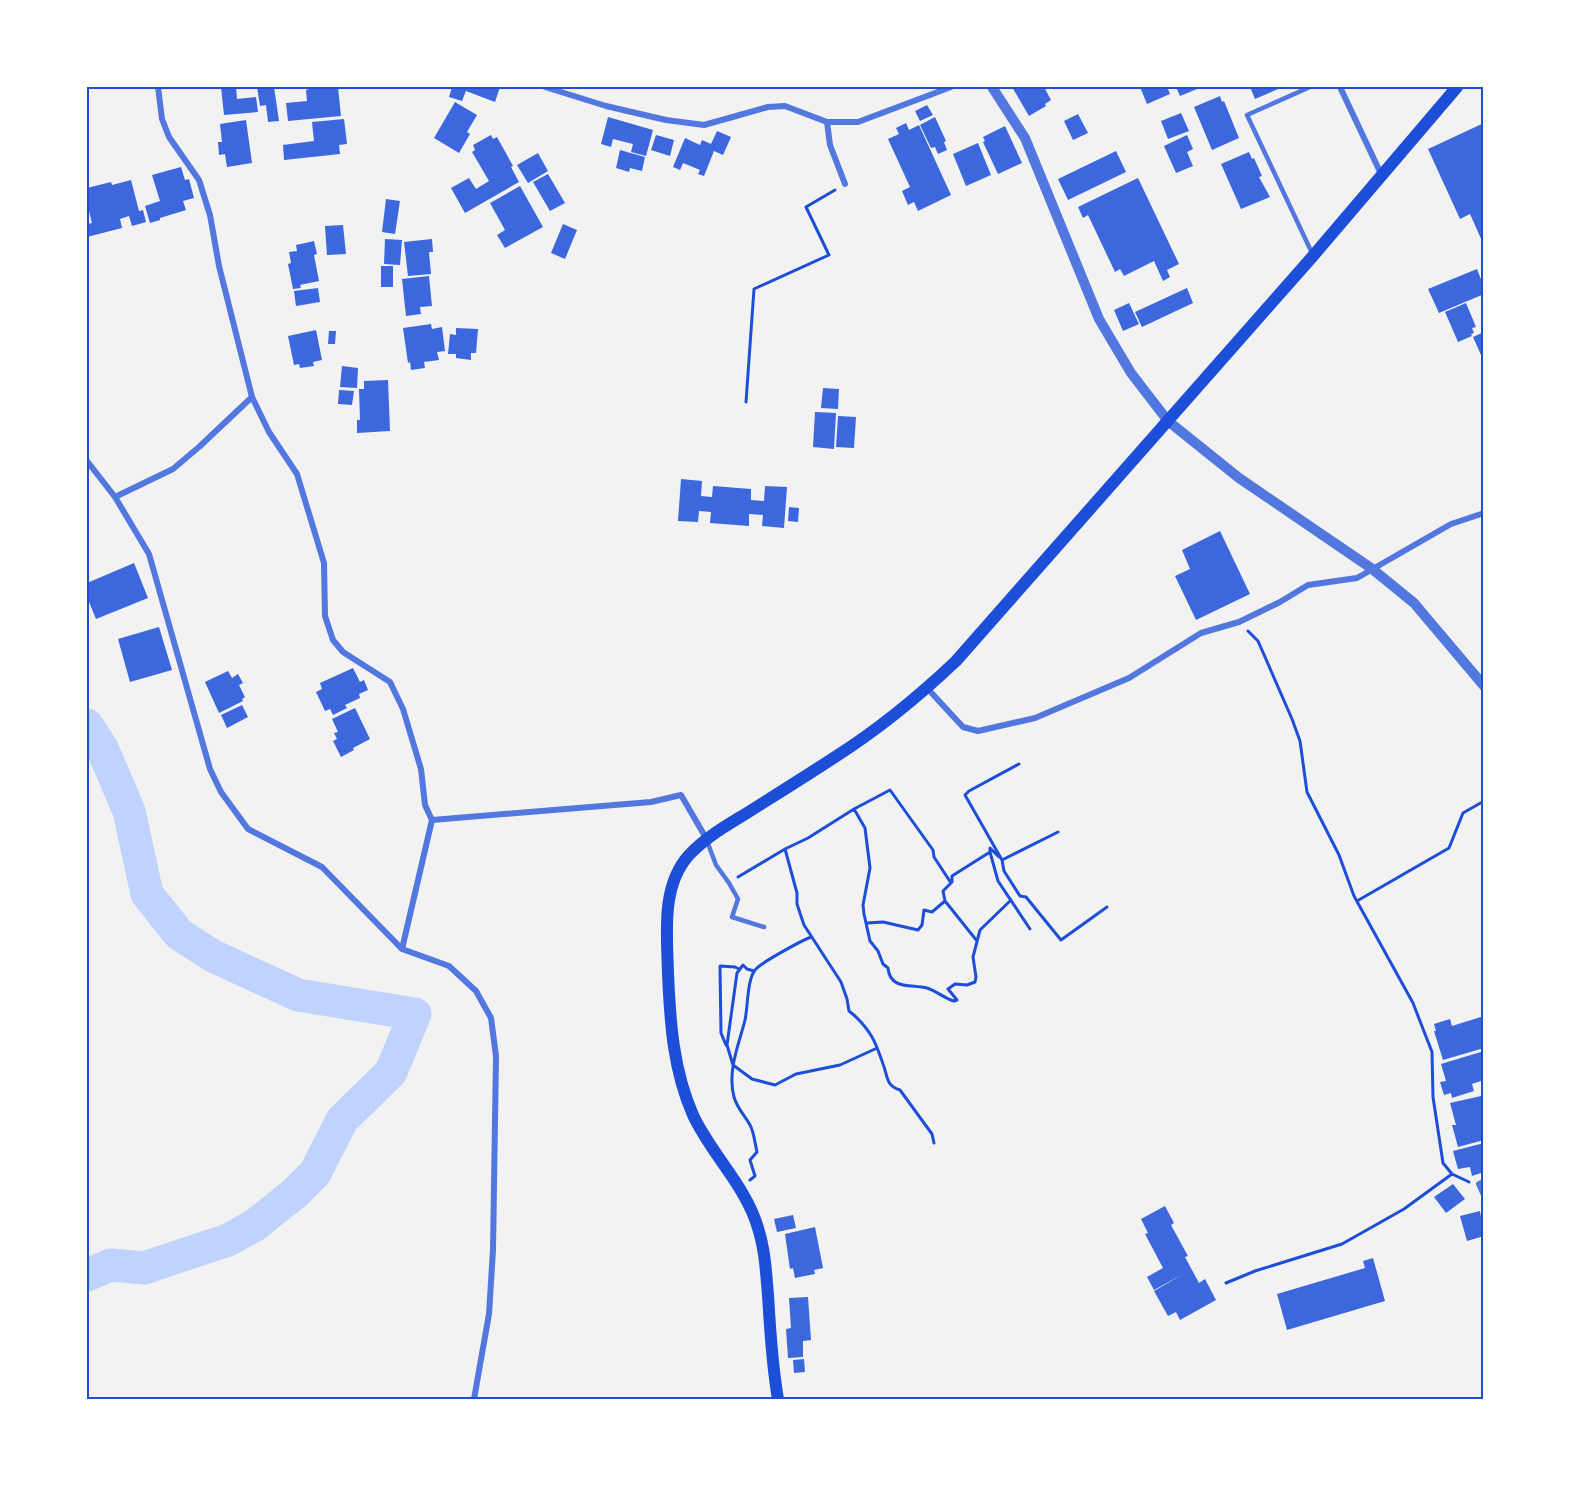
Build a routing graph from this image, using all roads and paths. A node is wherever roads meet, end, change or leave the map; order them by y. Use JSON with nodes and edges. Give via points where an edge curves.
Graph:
{"nodes":[{"id":1,"x":158,"y":87,"type":"edge"},
{"id":2,"x":545,"y":87,"type":"edge"},
{"id":3,"x":951,"y":87,"type":"edge"},
{"id":4,"x":992,"y":87,"type":"edge"},
{"id":5,"x":1310,"y":87,"type":"edge"},
{"id":6,"x":1340,"y":87,"type":"edge"},
{"id":7,"x":1457,"y":87,"type":"edge"},
{"id":8,"x":827,"y":123,"type":"junction"},
{"id":9,"x":1382,"y":176,"type":"junction"},
{"id":10,"x":845,"y":184,"type":"joint"},
{"id":11,"x":1313,"y":256,"type":"junction"},
{"id":12,"x":252,"y":397,"type":"junction"},
{"id":13,"x":746,"y":402,"type":"dead end"},
{"id":14,"x":1168,"y":420,"type":"junction"},
{"id":15,"x":87,"y":461,"type":"edge"},
{"id":16,"x":114,"y":497,"type":"junction"},
{"id":17,"x":1484,"y":513,"type":"edge"},
{"id":18,"x":1371,"y":568,"type":"junction"},
{"id":19,"x":1239,"y":622,"type":"junction"},
{"id":20,"x":1484,"y":686,"type":"edge"},
{"id":21,"x":927,"y":688,"type":"junction"},
{"id":22,"x":1019,"y":764,"type":"dead end"},
{"id":23,"x":1484,"y":801,"type":"edge"},
{"id":24,"x":854,"y":809,"type":"junction"},
{"id":25,"x":432,"y":820,"type":"junction"},
{"id":26,"x":1058,"y":832,"type":"dead end"},
{"id":27,"x":706,"y":838,"type":"junction"},
{"id":28,"x":785,"y":849,"type":"junction"},
{"id":29,"x":990,"y":852,"type":"junction"},
{"id":30,"x":1002,"y":860,"type":"junction"},
{"id":31,"x":729,"y":883,"type":"junction"},
{"id":32,"x":951,"y":883,"type":"junction"},
{"id":33,"x":945,"y":900,"type":"junction"},
{"id":34,"x":1011,"y":900,"type":"junction"},
{"id":35,"x":1357,"y":901,"type":"junction"},
{"id":36,"x":1107,"y":908,"type":"dead end"},
{"id":37,"x":867,"y":923,"type":"junction"},
{"id":38,"x":764,"y":927,"type":"dead end"},
{"id":39,"x":1030,"y":929,"type":"dead end"},
{"id":40,"x":812,"y":937,"type":"junction"},
{"id":41,"x":978,"y":942,"type":"junction"},
{"id":42,"x":402,"y":950,"type":"junction"},
{"id":43,"x":740,"y":969,"type":"junction"},
{"id":44,"x":754,"y":971,"type":"junction"},
{"id":45,"x":727,"y":1045,"type":"junction"},
{"id":46,"x":876,"y":1048,"type":"junction"},
{"id":47,"x":734,"y":1065,"type":"junction"},
{"id":48,"x":934,"y":1143,"type":"dead end"},
{"id":49,"x":1452,"y":1174,"type":"junction"},
{"id":50,"x":1482,"y":1183,"type":"edge"},
{"id":51,"x":739,"y":1189,"type":"junction"},
{"id":52,"x":1484,"y":1196,"type":"edge"},
{"id":53,"x":1226,"y":1283,"type":"dead end"},
{"id":54,"x":474,"y":1399,"type":"edge"},
{"id":55,"x":778,"y":1399,"type":"edge"}],
"edges":[{"from":1,"to":12,"type":"street","via":[[169,137],[199,180],[210,215]]},
{"from":2,"to":8,"type":"street","via":[[606,106],[704,125],[785,106]]},
{"from":3,"to":8,"type":"street","via":[[858,122]]},
{"from":4,"to":14,"type":"street","via":[[1025,138],[1099,319],[1131,373]]},
{"from":5,"to":11,"type":"lane","via":[[1247,115]]},
{"from":6,"to":9,"type":"street"},
{"from":7,"to":9,"type":"main road"},
{"from":8,"to":10,"type":"street","via":[[830,146]]},
{"from":9,"to":11,"type":"main road"},
{"from":10,"to":13,"type":"path","via":[[806,207],[829,255],[754,289]]},
{"from":11,"to":14,"type":"main road"},
{"from":12,"to":16,"type":"street","via":[[173,468]]},
{"from":12,"to":25,"type":"street","via":[[297,474],[324,563],[325,616],[333,640],[343,652],[390,682],[403,709]]},
{"from":14,"to":18,"type":"street","via":[[1239,478]]},
{"from":14,"to":21,"type":"main road","via":[[983,632]]},
{"from":15,"to":16,"type":"street"},
{"from":16,"to":42,"type":"street","via":[[149,554],[210,769],[221,792],[248,829],[322,867]]},
{"from":17,"to":18,"type":"street","via":[[1451,524]]},
{"from":18,"to":19,"type":"street","via":[[1357,578],[1308,585]]},
{"from":18,"to":20,"type":"street","via":[[1414,603]]},
{"from":19,"to":21,"type":"street","via":[[1201,633],[1119,682],[1035,718],[993,729],[963,727]]},
{"from":19,"to":35,"type":"path","via":[[1258,641],[1292,719],[1300,741],[1306,792],[1339,855]]},
{"from":21,"to":27,"type":"main road","via":[[837,756]]},
{"from":22,"to":30,"type":"path","via":[[965,795]]},
{"from":23,"to":35,"type":"path","via":[[1463,813],[1449,848]]},
{"from":24,"to":28,"type":"path"},
{"from":24,"to":32,"type":"path","via":[[890,790],[933,850]]},
{"from":24,"to":37,"type":"path","via":[[865,828],[870,868],[863,904]]},
{"from":25,"to":27,"type":"street","via":[[651,802],[681,795]]},
{"from":25,"to":42,"type":"street"},
{"from":26,"to":30,"type":"path"},
{"from":27,"to":31,"type":"lane","via":[[716,865]]},
{"from":27,"to":51,"type":"main road","via":[[676,875],[668,904],[670,1021],[683,1089],[694,1116]]},
{"from":28,"to":31,"type":"path"},
{"from":28,"to":40,"type":"path","via":[[797,893],[796,904]]},
{"from":29,"to":30,"type":"path","via":[[990,848]]},
{"from":29,"to":32,"type":"path","via":[[952,876]]},
{"from":29,"to":34,"type":"path","via":[[998,880]]},
{"from":30,"to":36,"type":"path","via":[[1004,872],[1020,896],[1026,897],[1061,940]]},
{"from":31,"to":38,"type":"lane","via":[[738,899],[732,917]]},
{"from":32,"to":33,"type":"path","via":[[943,891]]},
{"from":33,"to":37,"type":"path","via":[[932,912],[924,910],[918,930],[882,922]]},
{"from":33,"to":41,"type":"path"},
{"from":34,"to":39,"type":"path"},
{"from":34,"to":41,"type":"path","via":[[980,930]]},
{"from":35,"to":49,"type":"path","via":[[1413,1003],[1432,1052],[1433,1097],[1443,1163]]},
{"from":37,"to":41,"type":"path","via":[[870,941],[895,982],[926,988],[954,1001],[957,1000],[948,989],[955,984],[975,982],[973,957]]},
{"from":40,"to":44,"type":"path"},
{"from":40,"to":46,"type":"path","via":[[841,982],[849,1011],[858,1018]]},
{"from":42,"to":54,"type":"street","via":[[449,966],[476,991],[491,1018],[496,1056],[492,1261],[489,1314]]},
{"from":43,"to":44,"type":"path","via":[[743,965]]},
{"from":43,"to":45,"type":"path","via":[[734,986]]},
{"from":43,"to":45,"type":"path","via":[[720,966],[722,1033]]},
{"from":44,"to":47,"type":"path"},
{"from":45,"to":47,"type":"path"},
{"from":46,"to":47,"type":"path","via":[[840,1065],[796,1074],[776,1085],[757,1082]]},
{"from":46,"to":48,"type":"path","via":[[886,1079],[892,1088],[900,1090],[932,1134]]},
{"from":47,"to":51,"type":"path","via":[[733,1096],[752,1128],[758,1152],[750,1160],[755,1176]]},
{"from":49,"to":50,"type":"path"},
{"from":49,"to":53,"type":"path","via":[[1404,1209],[1342,1244]]},
{"from":50,"to":52,"type":"street"},
{"from":51,"to":55,"type":"main road","via":[[750,1206],[764,1249]]}]}
